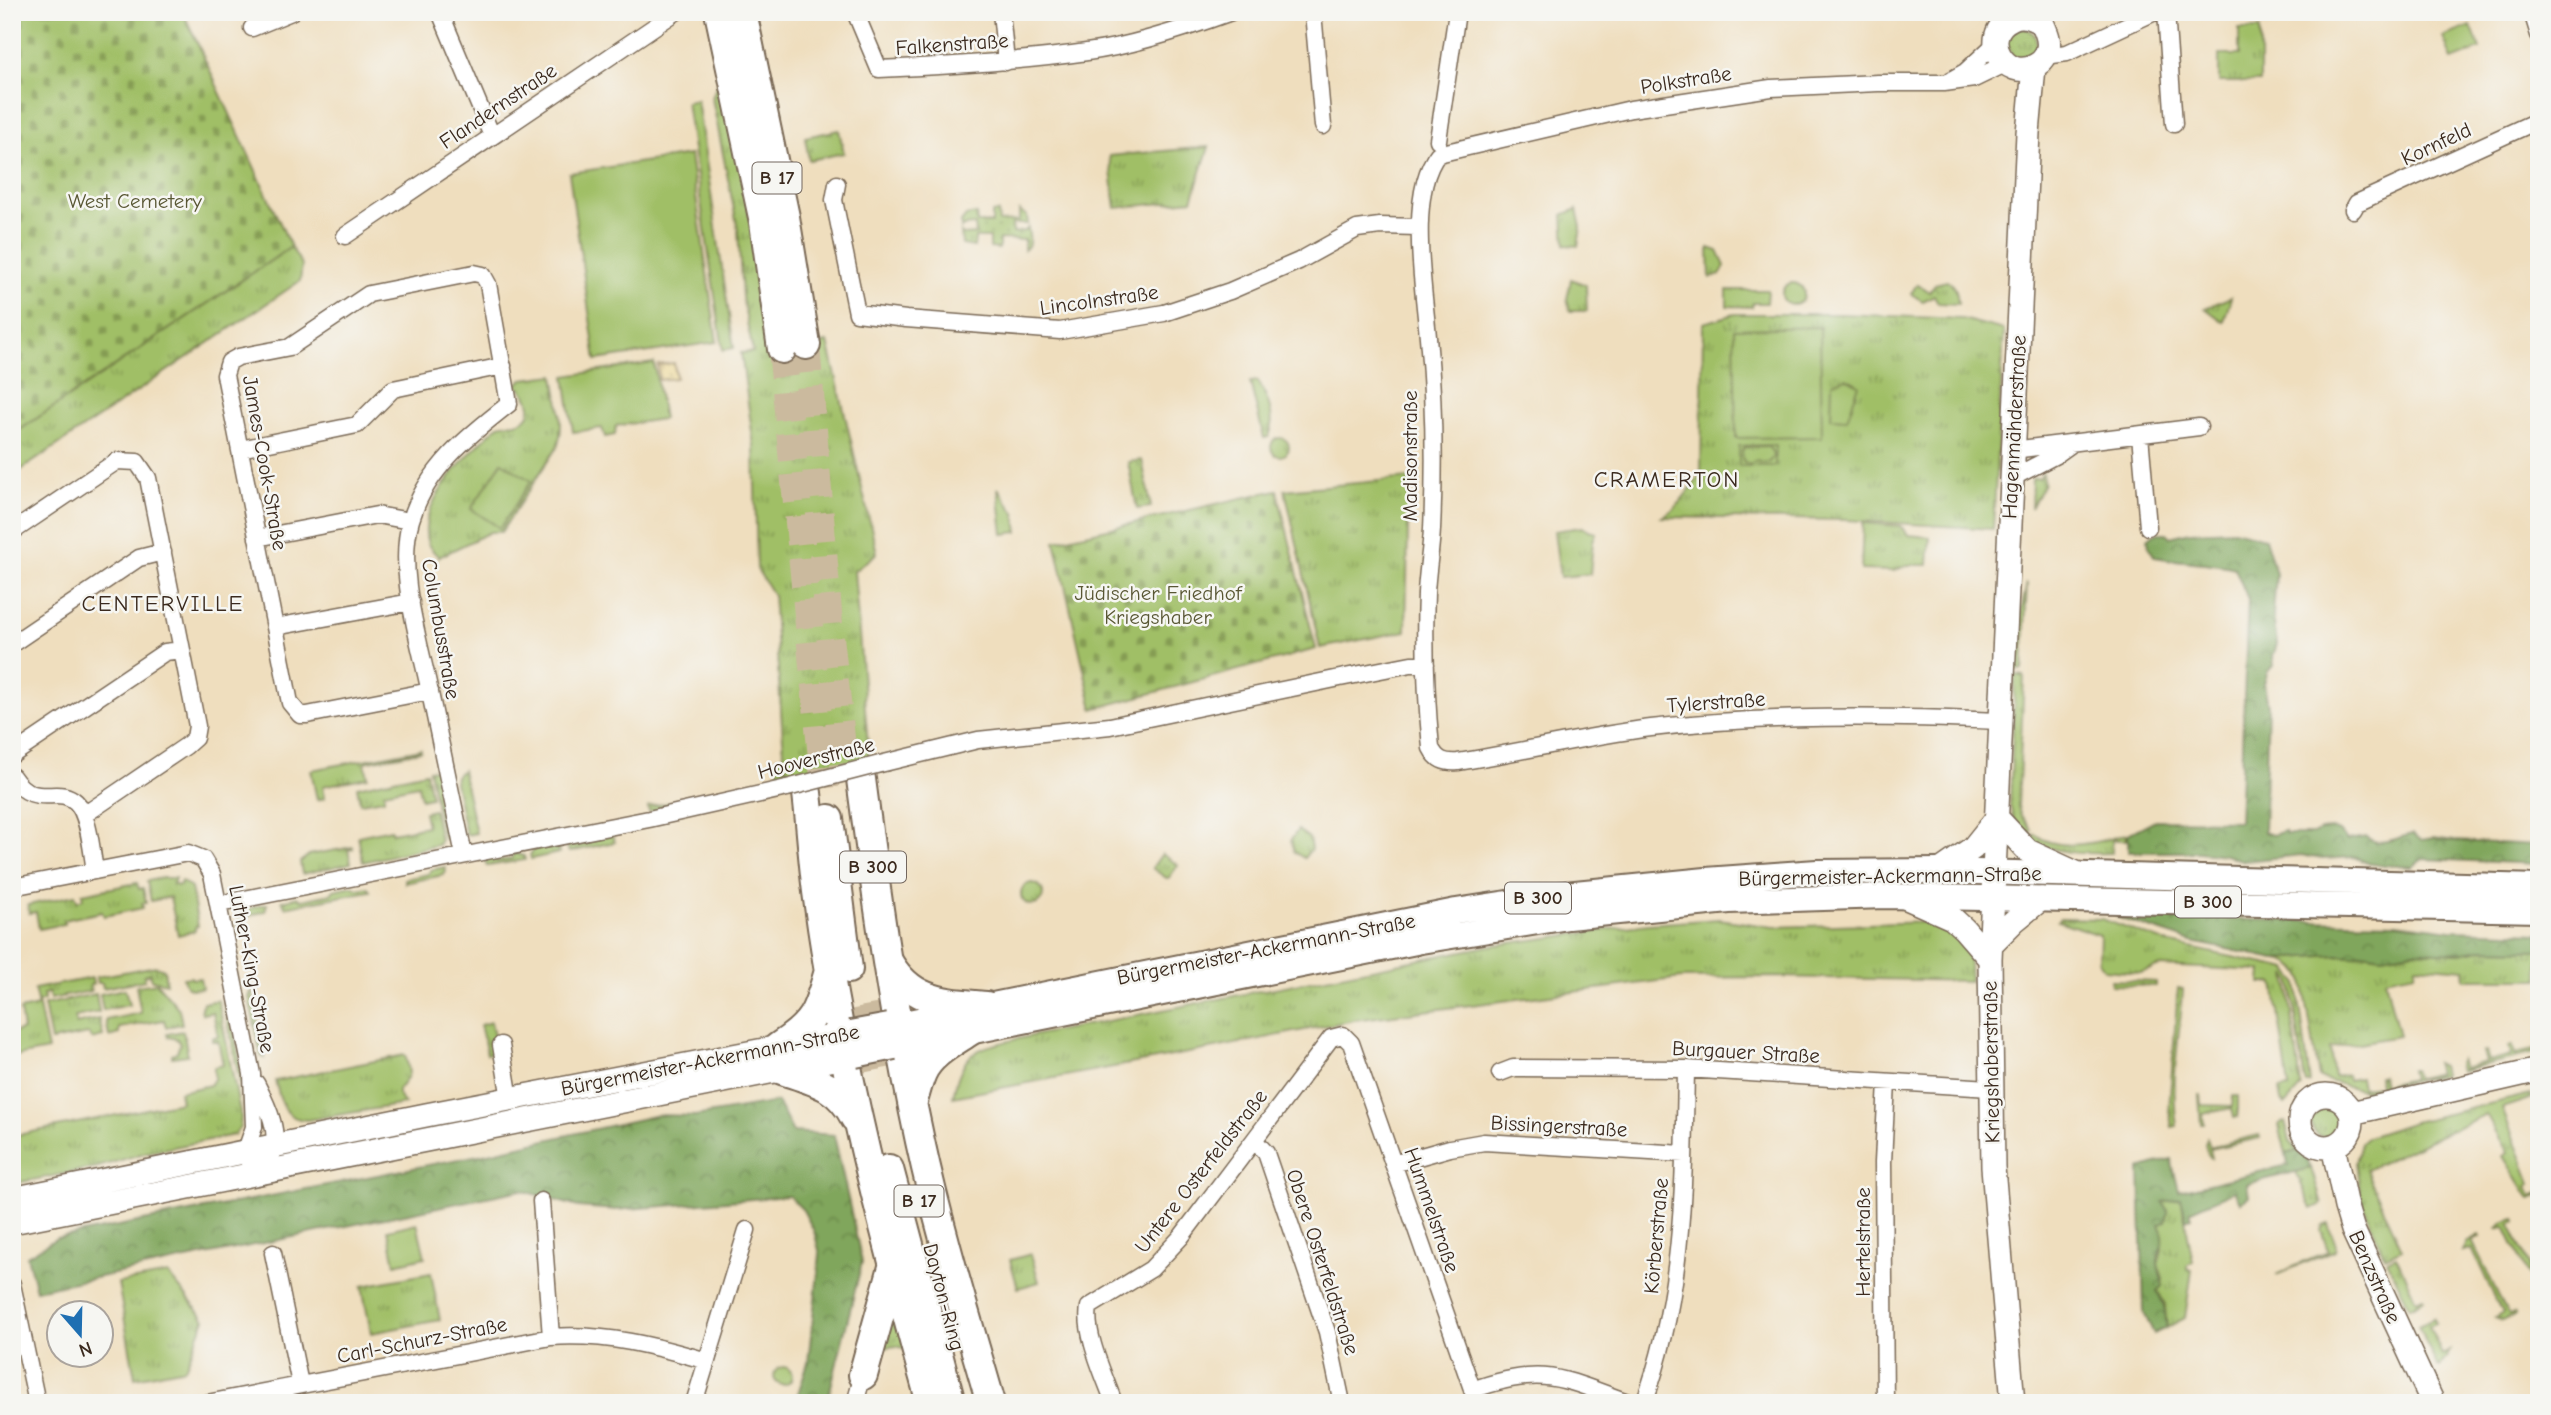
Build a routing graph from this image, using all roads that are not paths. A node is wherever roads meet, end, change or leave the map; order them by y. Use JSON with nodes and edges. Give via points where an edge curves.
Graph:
{"nodes":[{"id":1,"x":440,"y":12,"type":"edge"},
{"id":2,"x":676,"y":12,"type":"edge"},
{"id":3,"x":719,"y":12,"type":"edge"},
{"id":4,"x":741,"y":12,"type":"edge"},
{"id":5,"x":855,"y":12,"type":"edge"},
{"id":6,"x":1001,"y":12,"type":"edge"},
{"id":7,"x":1174,"y":12,"type":"edge"},
{"id":8,"x":1231,"y":12,"type":"edge"},
{"id":9,"x":1312,"y":12,"type":"edge"},
{"id":10,"x":1457,"y":12,"type":"edge"},
{"id":11,"x":2155,"y":12,"type":"edge"},
{"id":12,"x":2166,"y":12,"type":"edge"},
{"id":13,"x":2532,"y":12,"type":"edge"},
{"id":14,"x":288,"y":13,"type":"edge"},
{"id":15,"x":2016,"y":14,"type":"edge"},
{"id":16,"x":252,"y":28,"type":"dead end"},
{"id":17,"x":1176,"y":30,"type":"junction"},
{"id":18,"x":2539,"y":35,"type":"edge"},
{"id":19,"x":2028,"y":47,"type":"edge"},
{"id":20,"x":1006,"y":62,"type":"junction"},
{"id":21,"x":2539,"y":120,"type":"edge"},
{"id":22,"x":2174,"y":124,"type":"dead end"},
{"id":23,"x":1322,"y":126,"type":"dead end"},
{"id":24,"x":492,"y":136,"type":"junction"},
{"id":25,"x":1438,"y":147,"type":"junction"},
{"id":26,"x":837,"y":184,"type":"dead end"},
{"id":27,"x":2353,"y":210,"type":"dead end"},
{"id":28,"x":1418,"y":227,"type":"junction"},
{"id":29,"x":345,"y":236,"type":"dead end"},
{"id":30,"x":503,"y":366,"type":"junction"},
{"id":31,"x":509,"y":404,"type":"joint"},
{"id":32,"x":2199,"y":427,"type":"dead end"},
{"id":33,"x":2140,"y":435,"type":"junction"},
{"id":34,"x":2061,"y":448,"type":"junction"},
{"id":35,"x":240,"y":449,"type":"junction"},
{"id":36,"x":2013,"y":450,"type":"junction"},
{"id":37,"x":2011,"y":478,"type":"junction"},
{"id":38,"x":410,"y":521,"type":"junction"},
{"id":39,"x":2147,"y":527,"type":"dead end"},
{"id":40,"x":12,"y":533,"type":"edge"},
{"id":41,"x":257,"y":538,"type":"junction"},
{"id":42,"x":163,"y":552,"type":"junction"},
{"id":43,"x":411,"y":602,"type":"junction"},
{"id":44,"x":275,"y":627,"type":"junction"},
{"id":45,"x":12,"y":644,"type":"edge"},
{"id":46,"x":182,"y":650,"type":"junction"},
{"id":47,"x":1426,"y":664,"type":"junction"},
{"id":48,"x":430,"y":691,"type":"junction"},
{"id":49,"x":2000,"y":721,"type":"junction"},
{"id":50,"x":12,"y":755,"type":"edge"},
{"id":51,"x":1438,"y":759,"type":"joint"},
{"id":52,"x":12,"y":776,"type":"edge"},
{"id":53,"x":834,"y":782,"type":"junction"},
{"id":54,"x":84,"y":815,"type":"junction"},
{"id":55,"x":1997,"y":818,"type":"junction"},
{"id":56,"x":464,"y":855,"type":"junction"},
{"id":57,"x":1940,"y":871,"type":"junction"},
{"id":58,"x":95,"y":872,"type":"junction"},
{"id":59,"x":1993,"y":872,"type":"junction"},
{"id":60,"x":2076,"y":873,"type":"junction"},
{"id":61,"x":12,"y":887,"type":"edge"},
{"id":62,"x":2539,"y":887,"type":"edge"},
{"id":63,"x":1904,"y":897,"type":"junction"},
{"id":64,"x":1992,"y":898,"type":"junction"},
{"id":65,"x":2041,"y":899,"type":"junction"},
{"id":66,"x":219,"y":904,"type":"junction"},
{"id":67,"x":2539,"y":910,"type":"edge"},
{"id":68,"x":1990,"y":952,"type":"junction"},
{"id":69,"x":884,"y":956,"type":"junction"},
{"id":70,"x":829,"y":968,"type":"junction"},
{"id":71,"x":986,"y":1006,"type":"junction"},
{"id":72,"x":970,"y":1031,"type":"junction"},
{"id":73,"x":1343,"y":1035,"type":"joint"},
{"id":74,"x":871,"y":1040,"type":"junction"},
{"id":75,"x":501,"y":1045,"type":"dead end"},
{"id":76,"x":780,"y":1058,"type":"junction"},
{"id":77,"x":1686,"y":1069,"type":"junction"},
{"id":78,"x":2539,"y":1070,"type":"edge"},
{"id":79,"x":1500,"y":1073,"type":"dead end"},
{"id":80,"x":252,"y":1074,"type":"junction"},
{"id":81,"x":1886,"y":1082,"type":"junction"},
{"id":82,"x":1990,"y":1088,"type":"junction"},
{"id":83,"x":510,"y":1099,"type":"junction"},
{"id":84,"x":913,"y":1104,"type":"junction"},
{"id":85,"x":2351,"y":1114,"type":"junction"},
{"id":86,"x":861,"y":1130,"type":"junction"},
{"id":87,"x":1254,"y":1140,"type":"junction"},
{"id":88,"x":276,"y":1146,"type":"junction"},
{"id":89,"x":2333,"y":1146,"type":"junction"},
{"id":90,"x":245,"y":1153,"type":"junction"},
{"id":91,"x":1684,"y":1154,"type":"junction"},
{"id":92,"x":1393,"y":1164,"type":"junction"},
{"id":93,"x":179,"y":1189,"type":"junction"},
{"id":94,"x":12,"y":1199,"type":"edge"},
{"id":95,"x":541,"y":1201,"type":"dead end"},
{"id":96,"x":12,"y":1222,"type":"edge"},
{"id":97,"x":747,"y":1230,"type":"dead end"},
{"id":98,"x":273,"y":1253,"type":"dead end"},
{"id":99,"x":893,"y":1267,"type":"junction"},
{"id":100,"x":12,"y":1284,"type":"edge"},
{"id":101,"x":551,"y":1337,"type":"junction"},
{"id":102,"x":707,"y":1361,"type":"junction"},
{"id":103,"x":923,"y":1374,"type":"junction"},
{"id":104,"x":863,"y":1375,"type":"junction"},
{"id":105,"x":300,"y":1384,"type":"junction"},
{"id":106,"x":1474,"y":1396,"type":"edge"},
{"id":107,"x":37,"y":1403,"type":"edge"},
{"id":108,"x":207,"y":1403,"type":"edge"},
{"id":109,"x":694,"y":1403,"type":"edge"},
{"id":110,"x":855,"y":1403,"type":"edge"},
{"id":111,"x":931,"y":1403,"type":"edge"},
{"id":112,"x":951,"y":1403,"type":"edge"},
{"id":113,"x":972,"y":1403,"type":"edge"},
{"id":114,"x":991,"y":1403,"type":"edge"},
{"id":115,"x":1114,"y":1403,"type":"edge"},
{"id":116,"x":1342,"y":1403,"type":"edge"},
{"id":117,"x":1630,"y":1403,"type":"edge"},
{"id":118,"x":1644,"y":1403,"type":"edge"},
{"id":119,"x":1885,"y":1403,"type":"edge"},
{"id":120,"x":2014,"y":1403,"type":"edge"},
{"id":121,"x":2433,"y":1403,"type":"edge"}],
"edges":[{"from":1,"to":24,"type":"street"},
{"from":2,"to":24,"type":"street","name":"Flandernstraße"},
{"from":3,"to":4,"type":"highway","number":"B 17","via":[[794,347],[785,217]]},
{"from":5,"to":20,"type":"street","name":"Falkenstraße","via":[[879,69]]},
{"from":6,"to":20,"type":"street"},
{"from":7,"to":17,"type":"street"},
{"from":8,"to":17,"type":"street","name":"Falkenstraße"},
{"from":9,"to":23,"type":"street"},
{"from":10,"to":25,"type":"street"},
{"from":11,"to":19,"type":"street","via":[[2067,53]]},
{"from":12,"to":22,"type":"street"},
{"from":13,"to":18,"type":"street"},
{"from":14,"to":16,"type":"street"},
{"from":15,"to":19,"type":"main road","via":[[2024,16]]},
{"from":15,"to":19,"type":"main road","via":[[1997,32]]},
{"from":17,"to":20,"type":"street","name":"Falkenstraße","via":[[1088,52]]},
{"from":19,"to":25,"type":"street","name":"Polkstraße","via":[[1944,83],[1772,88],[1631,109]]},
{"from":19,"to":36,"type":"main road","name":"Hagenmähderstraße"},
{"from":21,"to":27,"type":"street","name":"Kornfeld","via":[[2357,203]]},
{"from":24,"to":29,"type":"street","name":"Flandernstraße"},
{"from":25,"to":28,"type":"street","name":"Madisonstraße"},
{"from":26,"to":28,"type":"street","name":"Lincolnstraße","via":[[834,200],[857,313],[1036,331],[1164,313],[1263,278],[1357,229]]},
{"from":28,"to":47,"type":"street","name":"Madisonstraße","via":[[1433,432]]},
{"from":30,"to":31,"type":"street","name":"James-Cook-Straße"},
{"from":30,"to":35,"type":"street","via":[[393,389],[357,425]]},
{"from":30,"to":35,"type":"street","name":"James-Cook-Straße","via":[[483,275],[369,294],[290,347],[229,362],[225,375]]},
{"from":31,"to":38,"type":"street","name":"Columbusstraße","via":[[466,438],[435,472]]},
{"from":32,"to":33,"type":"street"},
{"from":33,"to":34,"type":"street"},
{"from":33,"to":39,"type":"street"},
{"from":34,"to":36,"type":"street"},
{"from":34,"to":37,"type":"street"},
{"from":35,"to":41,"type":"street","name":"James-Cook-Straße"},
{"from":36,"to":37,"type":"main road","name":"Hagenmähderstraße"},
{"from":37,"to":49,"type":"main road","name":"Hagenmähderstraße"},
{"from":38,"to":41,"type":"street","via":[[377,515]]},
{"from":38,"to":43,"type":"street","name":"Columbusstraße","via":[[406,558]]},
{"from":40,"to":42,"type":"street","via":[[117,461],[137,462],[148,478]]},
{"from":41,"to":44,"type":"street","name":"James-Cook-Straße"},
{"from":42,"to":45,"type":"street","via":[[139,558]]},
{"from":42,"to":46,"type":"street"},
{"from":43,"to":44,"type":"street"},
{"from":43,"to":48,"type":"street","name":"Columbusstraße"},
{"from":44,"to":48,"type":"street","name":"James-Cook-Straße","via":[[290,703],[300,715]]},
{"from":46,"to":50,"type":"street","via":[[165,652]]},
{"from":46,"to":54,"type":"street","via":[[197,726],[195,738]]},
{"from":47,"to":51,"type":"street","name":"Madisonstraße","via":[[1431,748]]},
{"from":47,"to":53,"type":"street","name":"Hooverstraße","via":[[1110,726],[978,740]]},
{"from":48,"to":56,"type":"street","name":"Columbusstraße"},
{"from":49,"to":51,"type":"street","name":"Tylerstraße","via":[[1789,718],[1696,724],[1458,762]]},
{"from":49,"to":55,"type":"main road","name":"Kriegshaberstraße"},
{"from":52,"to":54,"type":"street","via":[[30,794],[68,797]]},
{"from":53,"to":56,"type":"street","name":"Hooverstraße"},
{"from":53,"to":69,"type":"highway","number":"B 300"},
{"from":53,"to":70,"type":"highway","number":"B 300","via":[[818,898]]},
{"from":53,"to":74,"type":"highway","name":"Dayton-Ring","number":"B 17"},
{"from":54,"to":58,"type":"street"},
{"from":55,"to":57,"type":"main road","via":[[1973,848]]},
{"from":55,"to":59,"type":"main road","name":"Kriegshaberstraße"},
{"from":55,"to":60,"type":"main road","via":[[2028,851]]},
{"from":56,"to":66,"type":"street","name":"Hooverstraße"},
{"from":57,"to":59,"type":"main road","name":"Bürgermeister-Ackermann-Straße","number":"B 300"},
{"from":57,"to":71,"type":"main road","name":"Bürgermeister-Ackermann-Straße","number":"B 300","via":[[1817,872],[1565,894],[1349,931]]},
{"from":58,"to":61,"type":"street","name":"Luther-King-Straße"},
{"from":58,"to":66,"type":"street","name":"Luther-King-Straße","via":[[188,853],[208,866]]},
{"from":59,"to":60,"type":"main road","name":"Bürgermeister-Ackermann-Straße","number":"B 300"},
{"from":59,"to":64,"type":"main road","name":"Kriegshaberstraße"},
{"from":60,"to":62,"type":"main road","name":"Bürgermeister-Ackermann-Straße","number":"B 300"},
{"from":63,"to":64,"type":"main road","name":"Bürgermeister-Ackermann-Straße","number":"B 300"},
{"from":63,"to":68,"type":"main road","via":[[1952,918]]},
{"from":63,"to":72,"type":"main road","name":"Bürgermeister-Ackermann-Straße","number":"B 300","via":[[1729,901],[1567,917]]},
{"from":64,"to":65,"type":"main road","name":"Bürgermeister-Ackermann-Straße","number":"B 300"},
{"from":64,"to":68,"type":"main road","name":"Kriegshaberstraße"},
{"from":65,"to":67,"type":"main road","name":"Bürgermeister-Ackermann-Straße","number":"B 300"},
{"from":65,"to":68,"type":"main road","via":[[2014,921]]},
{"from":66,"to":80,"type":"street","name":"Luther-King-Straße"},
{"from":68,"to":82,"type":"main road","name":"Kriegshaberstraße"},
{"from":69,"to":71,"type":"highway","number":"B 300","via":[[914,992]]},
{"from":69,"to":74,"type":"highway"},
{"from":70,"to":74,"type":"highway","number":"B 300"},
{"from":70,"to":76,"type":"highway","via":[[814,1017]]},
{"from":71,"to":74,"type":"main road","name":"Bürgermeister-Ackermann-Straße"},
{"from":72,"to":74,"type":"main road","name":"Bürgermeister-Ackermann-Straße","number":"B 300"},
{"from":72,"to":84,"type":"highway","via":[[928,1063]]},
{"from":73,"to":87,"type":"street","name":"Untere Osterfeldstraße","via":[[1331,1038]]},
{"from":73,"to":92,"type":"street","name":"Hummelstraße","via":[[1351,1043]]},
{"from":74,"to":76,"type":"main road","name":"Bürgermeister-Ackermann-Straße"},
{"from":74,"to":84,"type":"highway"},
{"from":74,"to":86,"type":"highway"},
{"from":74,"to":112,"type":"highway","name":"Dayton-Ring","number":"B 17","via":[[882,1141]]},
{"from":74,"to":113,"type":"highway","name":"Dayton-Ring","number":"B 17","via":[[902,1138]]},
{"from":75,"to":83,"type":"street"},
{"from":76,"to":83,"type":"main road","name":"Bürgermeister-Ackermann-Straße"},
{"from":76,"to":86,"type":"highway","via":[[847,1102]]},
{"from":76,"to":93,"type":"main road","name":"Bürgermeister-Ackermann-Straße"},
{"from":77,"to":79,"type":"street","name":"Burgauer Straße","via":[[1513,1068]]},
{"from":77,"to":81,"type":"street","name":"Burgauer Straße"},
{"from":77,"to":91,"type":"street","name":"Körberstraße"},
{"from":78,"to":85,"type":"main road"},
{"from":80,"to":88,"type":"street","name":"Luther-King-Straße","via":[[268,1107]]},
{"from":80,"to":90,"type":"street","name":"Luther-King-Straße","via":[[254,1127]]},
{"from":81,"to":82,"type":"street","name":"Burgauer Straße"},
{"from":81,"to":119,"type":"street","name":"Hertelstraße"},
{"from":82,"to":120,"type":"main road","name":"Kriegshaberstraße"},
{"from":83,"to":88,"type":"main road","name":"Bürgermeister-Ackermann-Straße"},
{"from":84,"to":114,"type":"highway"},
{"from":85,"to":89,"type":"main road","via":[[2351,1130]]},
{"from":85,"to":89,"type":"main road","via":[[2341,1100],[2325,1095],[2304,1108],[2300,1123],[2305,1137],[2318,1146]]},
{"from":86,"to":99,"type":"highway"},
{"from":87,"to":115,"type":"street","name":"Untere Osterfeldstraße","via":[[1152,1269],[1089,1307],[1087,1320]]},
{"from":87,"to":116,"type":"street","name":"Obere Osterfeldstraße","via":[[1266,1153],[1327,1332]]},
{"from":88,"to":90,"type":"main road","name":"Bürgermeister-Ackermann-Straße"},
{"from":88,"to":93,"type":"street","via":[[271,1158],[261,1163],[187,1180]]},
{"from":89,"to":121,"type":"main road","name":"Benzstraße","via":[[2353,1230]]},
{"from":90,"to":94,"type":"main road","name":"Bürgermeister-Ackermann-Straße"},
{"from":91,"to":92,"type":"street","name":"Bissingerstraße","via":[[1502,1142],[1450,1148]]},
{"from":91,"to":118,"type":"street","name":"Körberstraße","via":[[1675,1286]]},
{"from":92,"to":106,"type":"street","name":"Hummelstraße"},
{"from":93,"to":96,"type":"main road","name":"Bürgermeister-Ackermann-Straße"},
{"from":95,"to":101,"type":"street"},
{"from":97,"to":102,"type":"street"},
{"from":98,"to":105,"type":"street"},
{"from":99,"to":103,"type":"highway"},
{"from":99,"to":104,"type":"highway"},
{"from":100,"to":107,"type":"street"},
{"from":101,"to":102,"type":"street","name":"Carl-Schurz-Straße","via":[[605,1337]]},
{"from":101,"to":105,"type":"street","name":"Carl-Schurz-Straße"},
{"from":102,"to":109,"type":"street"},
{"from":103,"to":104,"type":"highway","via":[[910,1360],[893,1353],[875,1360]]},
{"from":103,"to":111,"type":"highway"},
{"from":104,"to":110,"type":"street"},
{"from":105,"to":108,"type":"street","name":"Carl-Schurz-Straße"},
{"from":106,"to":117,"type":"street","via":[[1505,1378],[1544,1374]]}]}
